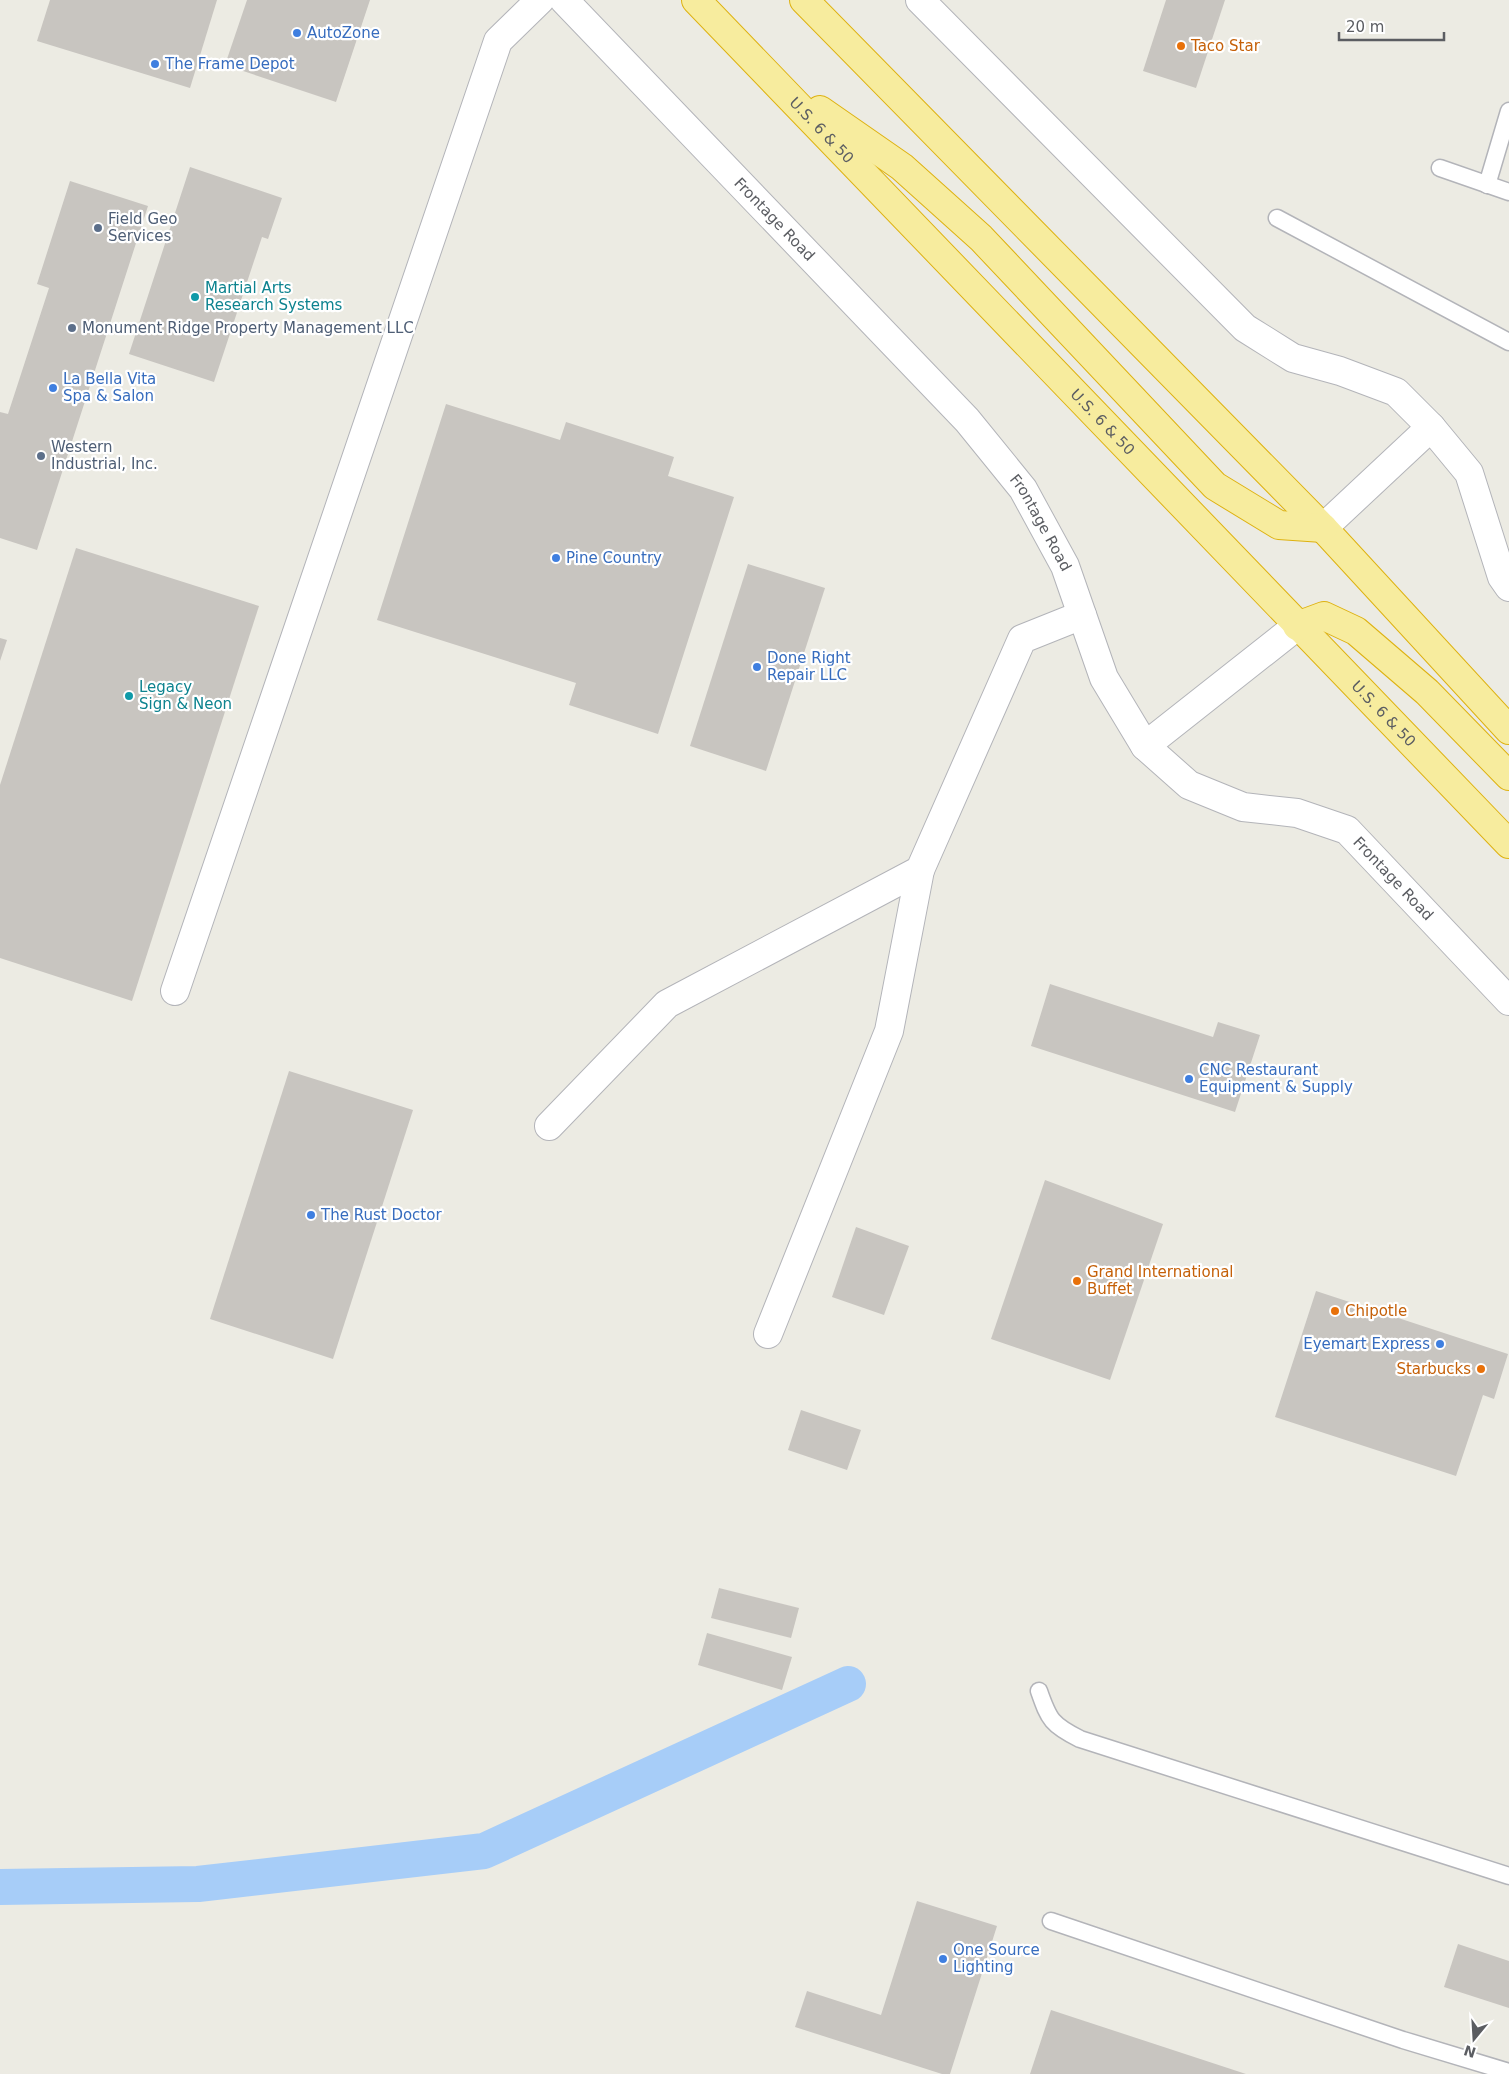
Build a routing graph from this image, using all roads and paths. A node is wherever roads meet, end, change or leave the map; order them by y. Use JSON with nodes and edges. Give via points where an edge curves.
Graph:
{"nodes":[{"id":1,"x":540,"y":0,"type":"edge"},
{"id":2,"x":564,"y":0,"type":"edge"},
{"id":3,"x":696,"y":0,"type":"edge"},
{"id":4,"x":804,"y":0,"type":"edge"},
{"id":5,"x":920,"y":0,"type":"edge"},
{"id":6,"x":772,"y":76,"type":"junction"},
{"id":7,"x":1509,"y":111,"type":"edge"},
{"id":8,"x":1440,"y":168,"type":"dead end"},
{"id":9,"x":1487,"y":185,"type":"junction"},
{"id":10,"x":1509,"y":192,"type":"edge"},
{"id":11,"x":1277,"y":218,"type":"dead end"},
{"id":12,"x":1509,"y":342,"type":"edge"},
{"id":13,"x":1430,"y":427,"type":"junction"},
{"id":14,"x":1323,"y":528,"type":"junction"},
{"id":15,"x":1509,"y":587,"type":"edge"},
{"id":16,"x":1082,"y":615,"type":"junction"},
{"id":17,"x":1297,"y":626,"type":"junction"},
{"id":18,"x":1509,"y":730,"type":"edge"},
{"id":19,"x":1145,"y":746,"type":"junction"},
{"id":20,"x":1509,"y":776,"type":"edge"},
{"id":21,"x":1509,"y":844,"type":"edge"},
{"id":22,"x":920,"y":870,"type":"junction"},
{"id":23,"x":175,"y":991,"type":"dead end"},
{"id":24,"x":1509,"y":1001,"type":"edge"},
{"id":25,"x":550,"y":1126,"type":"dead end"},
{"id":26,"x":768,"y":1334,"type":"dead end"},
{"id":27,"x":1039,"y":1691,"type":"dead end"},
{"id":28,"x":1509,"y":1876,"type":"edge"},
{"id":29,"x":1051,"y":1921,"type":"dead end"},
{"id":30,"x":1509,"y":2072,"type":"edge"}],
"edges":[{"from":1,"to":23,"type":"street","via":[[498,41]]},
{"from":2,"to":16,"type":"street","name":"Frontage Road","via":[[967,420],[1024,489],[1065,566]]},
{"from":3,"to":6,"type":"highway","name":"U.S. 6 & 50"},
{"from":4,"to":14,"type":"highway"},
{"from":5,"to":13,"type":"street","via":[[1245,328],[1293,358],[1396,392]]},
{"from":6,"to":14,"type":"highway","via":[[902,167],[981,238],[1215,486],[1279,524]]},
{"from":6,"to":17,"type":"highway","name":"U.S. 6 & 50"},
{"from":7,"to":9,"type":"lane"},
{"from":8,"to":9,"type":"lane"},
{"from":9,"to":10,"type":"lane"},
{"from":11,"to":12,"type":"lane"},
{"from":13,"to":14,"type":"street"},
{"from":13,"to":15,"type":"street","via":[[1469,473],[1502,577]]},
{"from":14,"to":18,"type":"highway"},
{"from":16,"to":19,"type":"street","name":"Frontage Road","via":[[1104,678]]},
{"from":16,"to":22,"type":"street","via":[[1022,639]]},
{"from":17,"to":19,"type":"street"},
{"from":17,"to":20,"type":"highway","via":[[1324,616],[1356,631],[1427,692]]},
{"from":17,"to":21,"type":"highway","name":"U.S. 6 & 50"},
{"from":19,"to":24,"type":"street","name":"Frontage Road","via":[[1189,785],[1243,808],[1297,813],[1347,830]]},
{"from":22,"to":25,"type":"street","via":[[667,1004]]},
{"from":22,"to":26,"type":"street","via":[[888,1031]]},
{"from":27,"to":28,"type":"lane","via":[[1047,1715],[1061,1730],[1080,1739]]},
{"from":29,"to":30,"type":"lane"}]}
